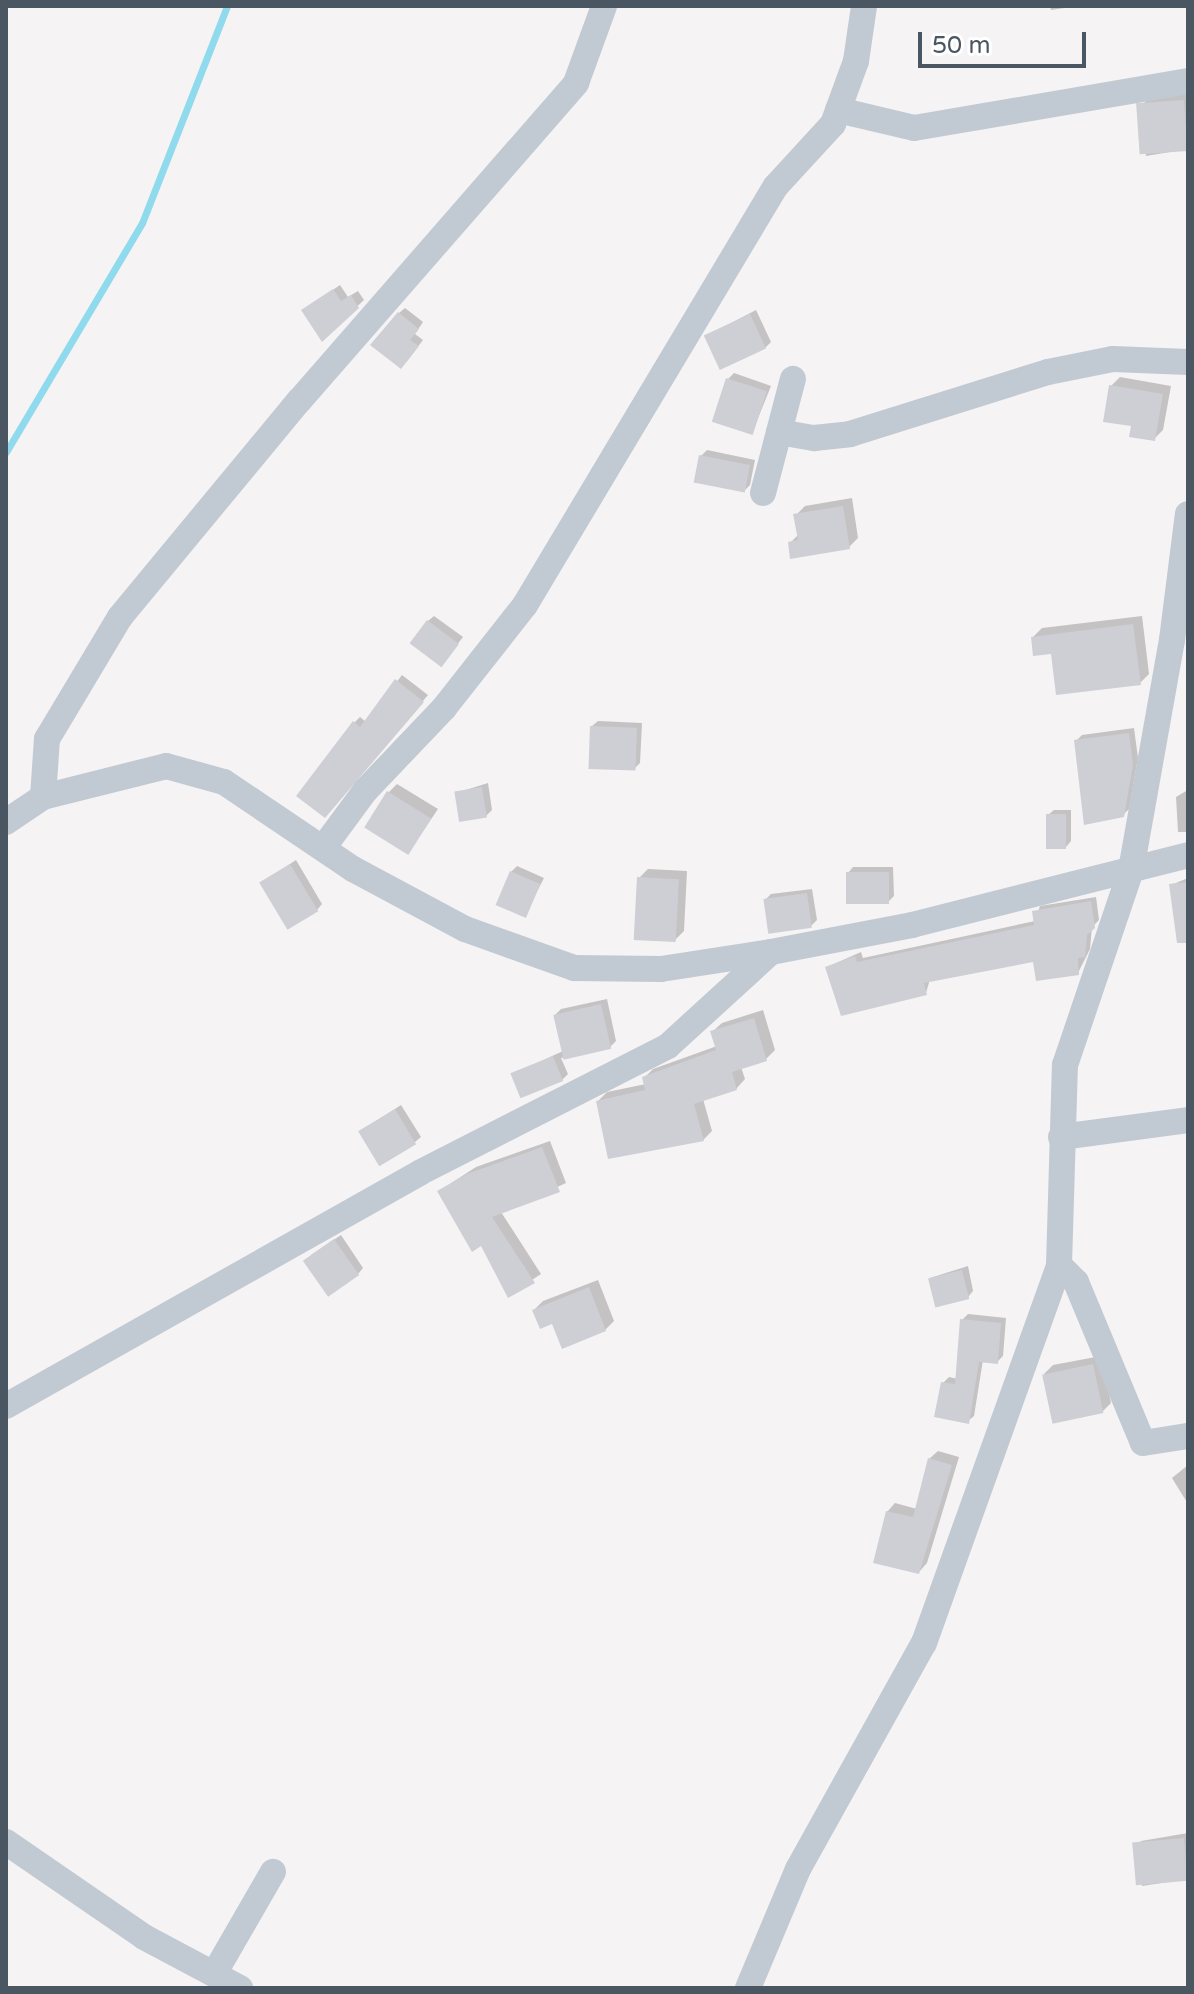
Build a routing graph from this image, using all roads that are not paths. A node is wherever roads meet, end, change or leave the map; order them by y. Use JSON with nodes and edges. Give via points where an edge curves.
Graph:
{"nodes":[{"id":1,"x":604,"y":6,"type":"edge"},
{"id":2,"x":864,"y":6,"type":"edge"},
{"id":3,"x":1188,"y":81,"type":"edge"},
{"id":4,"x":838,"y":110,"type":"junction"},
{"id":5,"x":1188,"y":362,"type":"edge"},
{"id":6,"x":793,"y":379,"type":"dead end"},
{"id":7,"x":779,"y":432,"type":"junction"},
{"id":8,"x":763,"y":493,"type":"dead end"},
{"id":9,"x":1188,"y":514,"type":"edge"},
{"id":10,"x":1180,"y":636,"type":"edge"},
{"id":11,"x":43,"y":797,"type":"junction"},
{"id":12,"x":6,"y":822,"type":"edge"},
{"id":13,"x":323,"y":848,"type":"junction"},
{"id":14,"x":1188,"y":855,"type":"edge"},
{"id":15,"x":1131,"y":870,"type":"junction"},
{"id":16,"x":771,"y":952,"type":"junction"},
{"id":17,"x":1188,"y":1120,"type":"edge"},
{"id":18,"x":1061,"y":1137,"type":"junction"},
{"id":19,"x":1059,"y":1265,"type":"junction"},
{"id":20,"x":6,"y":1406,"type":"edge"},
{"id":21,"x":1188,"y":1436,"type":"edge"},
{"id":22,"x":6,"y":1842,"type":"edge"},
{"id":23,"x":273,"y":1872,"type":"dead end"},
{"id":24,"x":228,"y":1984,"type":"edge"},
{"id":25,"x":748,"y":1988,"type":"edge"}],
"edges":[{"from":1,"to":11,"type":"street","via":[[576,83],[299,401],[120,617],[47,739]]},
{"from":2,"to":4,"type":"street","via":[[856,61]]},
{"from":3,"to":4,"type":"street","via":[[914,128]]},
{"from":4,"to":13,"type":"street","via":[[833,124],[776,186],[525,605],[444,708],[365,791]]},
{"from":5,"to":7,"type":"street","via":[[1113,359],[1048,372],[850,434],[814,438]]},
{"from":6,"to":7,"type":"street"},
{"from":7,"to":8,"type":"street"},
{"from":9,"to":10,"type":"street"},
{"from":10,"to":15,"type":"street"},
{"from":11,"to":12,"type":"street"},
{"from":11,"to":13,"type":"street","via":[[166,766],[224,782]]},
{"from":13,"to":16,"type":"street","via":[[465,929],[574,968],[661,969]]},
{"from":14,"to":15,"type":"street"},
{"from":15,"to":16,"type":"street","via":[[912,925]]},
{"from":15,"to":18,"type":"street","via":[[1065,1065]]},
{"from":16,"to":20,"type":"street","via":[[668,1046],[421,1172]]},
{"from":17,"to":18,"type":"street"},
{"from":18,"to":19,"type":"street"},
{"from":19,"to":21,"type":"street","via":[[1076,1282],[1143,1443]]},
{"from":19,"to":25,"type":"street","via":[[924,1643],[798,1869]]},
{"from":22,"to":24,"type":"street","via":[[144,1937]]},
{"from":23,"to":24,"type":"street"}]}
